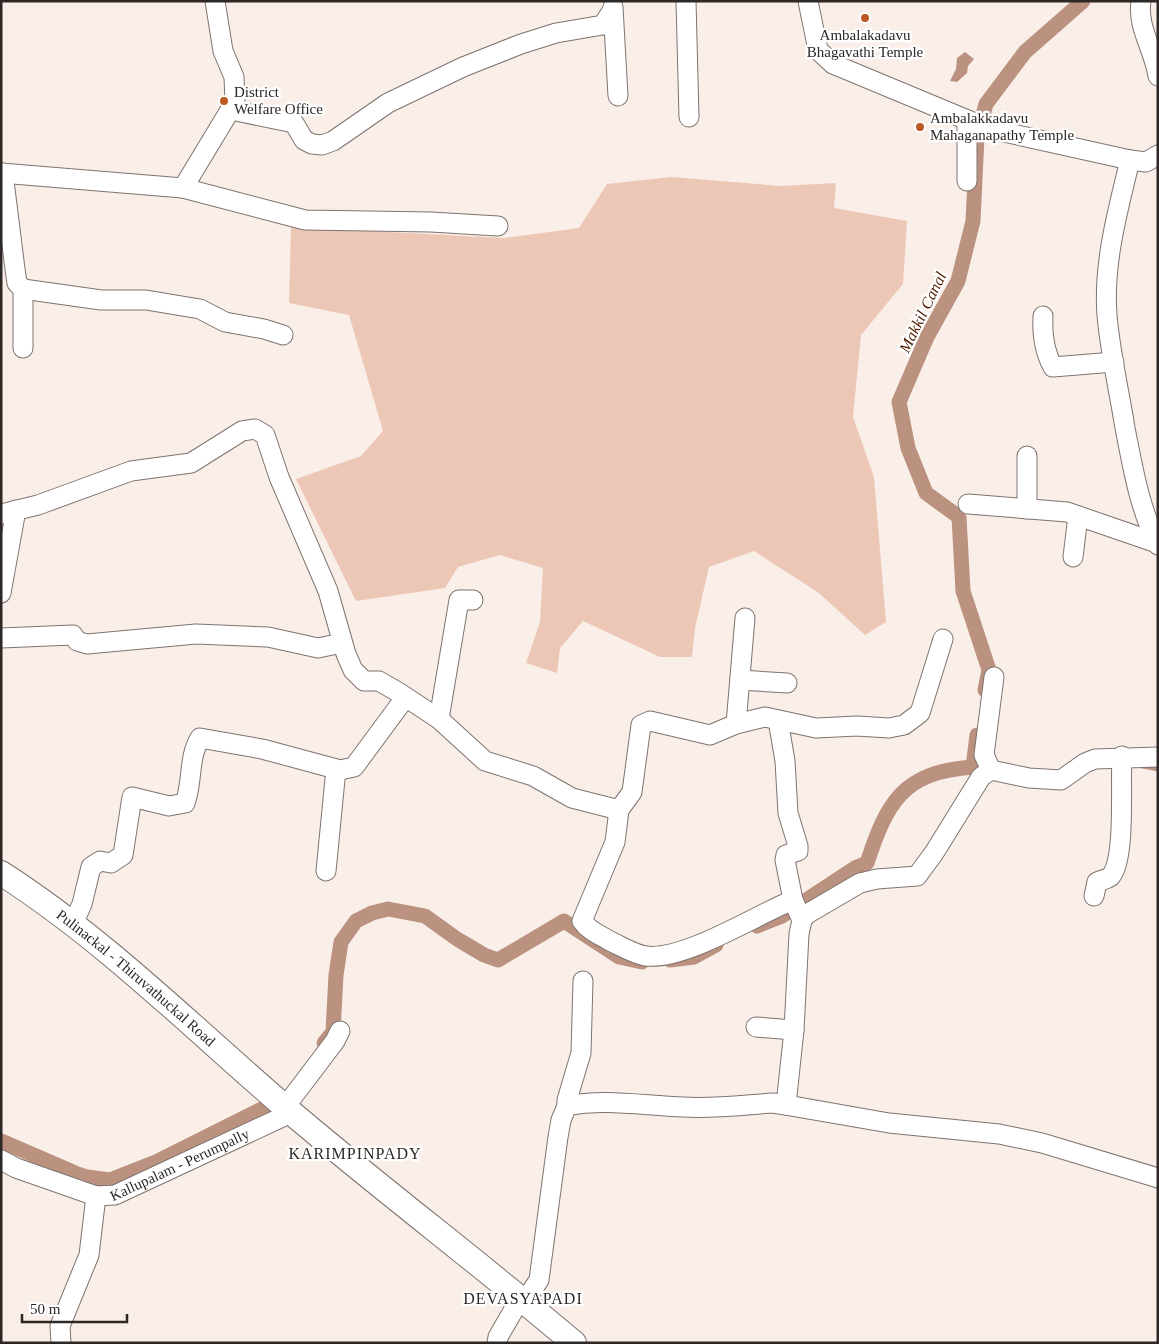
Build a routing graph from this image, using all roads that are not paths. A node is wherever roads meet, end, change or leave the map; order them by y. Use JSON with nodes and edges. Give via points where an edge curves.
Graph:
{"nodes":[{"id":1,"x":215,"y":1,"type":"edge"},
{"id":2,"x":686,"y":1,"type":"edge"},
{"id":3,"x":808,"y":1,"type":"edge"},
{"id":4,"x":1141,"y":1,"type":"edge"},
{"id":5,"x":613,"y":6,"type":"edge"},
{"id":6,"x":1158,"y":76,"type":"edge"},
{"id":7,"x":618,"y":96,"type":"dead end"},
{"id":8,"x":232,"y":110,"type":"junction"},
{"id":9,"x":689,"y":116,"type":"dead end"},
{"id":10,"x":968,"y":120,"type":"junction"},
{"id":11,"x":1158,"y":155,"type":"edge"},
{"id":12,"x":1130,"y":160,"type":"junction"},
{"id":13,"x":2,"y":173,"type":"edge"},
{"id":14,"x":967,"y":181,"type":"dead end"},
{"id":15,"x":183,"y":188,"type":"junction"},
{"id":16,"x":498,"y":226,"type":"dead end"},
{"id":17,"x":23,"y":289,"type":"junction"},
{"id":18,"x":1043,"y":316,"type":"dead end"},
{"id":19,"x":283,"y":335,"type":"dead end"},
{"id":20,"x":23,"y":348,"type":"dead end"},
{"id":21,"x":1114,"y":362,"type":"junction"},
{"id":22,"x":1027,"y":456,"type":"dead end"},
{"id":23,"x":968,"y":504,"type":"dead end"},
{"id":24,"x":1027,"y":509,"type":"junction"},
{"id":25,"x":9,"y":512,"type":"edge"},
{"id":26,"x":1078,"y":516,"type":"junction"},
{"id":27,"x":1157,"y":544,"type":"edge"},
{"id":28,"x":1073,"y":557,"type":"dead end"},
{"id":29,"x":1,"y":594,"type":"edge"},
{"id":30,"x":472,"y":600,"type":"dead end"},
{"id":31,"x":745,"y":618,"type":"dead end"},
{"id":32,"x":1,"y":638,"type":"edge"},
{"id":33,"x":943,"y":639,"type":"dead end"},
{"id":34,"x":342,"y":643,"type":"junction"},
{"id":35,"x":994,"y":677,"type":"dead end"},
{"id":36,"x":740,"y":680,"type":"junction"},
{"id":37,"x":788,"y":683,"type":"dead end"},
{"id":38,"x":405,"y":698,"type":"junction"},
{"id":39,"x":439,"y":719,"type":"junction"},
{"id":40,"x":778,"y":720,"type":"junction"},
{"id":41,"x":736,"y":724,"type":"junction"},
{"id":42,"x":1122,"y":756,"type":"junction"},
{"id":43,"x":1158,"y":757,"type":"edge"},
{"id":44,"x":336,"y":769,"type":"junction"},
{"id":45,"x":981,"y":780,"type":"junction"},
{"id":46,"x":619,"y":810,"type":"junction"},
{"id":47,"x":326,"y":871,"type":"dead end"},
{"id":48,"x":1,"y":873,"type":"edge"},
{"id":49,"x":1094,"y":896,"type":"dead end"},
{"id":50,"x":796,"y":908,"type":"junction"},
{"id":51,"x":74,"y":924,"type":"junction"},
{"id":52,"x":582,"y":981,"type":"dead end"},
{"id":53,"x":756,"y":1027,"type":"dead end"},
{"id":54,"x":794,"y":1030,"type":"junction"},
{"id":55,"x":340,"y":1031,"type":"dead end"},
{"id":56,"x":281,"y":1103,"type":"junction"},
{"id":57,"x":786,"y":1105,"type":"junction"},
{"id":58,"x":567,"y":1106,"type":"junction"},
{"id":59,"x":1,"y":1160,"type":"edge"},
{"id":60,"x":1158,"y":1178,"type":"edge"},
{"id":61,"x":96,"y":1196,"type":"junction"},
{"id":62,"x":522,"y":1301,"type":"junction"},
{"id":63,"x":61,"y":1343,"type":"edge"},
{"id":64,"x":498,"y":1343,"type":"edge"},
{"id":65,"x":574,"y":1343,"type":"edge"}],
"edges":[{"from":1,"to":8,"type":"street","via":[[223,51],[234,77],[235,102]]},
{"from":2,"to":9,"type":"street"},
{"from":3,"to":10,"type":"street","via":[[818,50],[833,64]]},
{"from":4,"to":6,"type":"street","via":[[1140,23]]},
{"from":5,"to":7,"type":"street"},
{"from":5,"to":8,"type":"street","via":[[603,25],[538,39],[463,66],[388,103],[333,141],[322,145],[304,140],[294,123]]},
{"from":8,"to":15,"type":"street"},
{"from":10,"to":12,"type":"street","via":[[1004,132]]},
{"from":10,"to":14,"type":"street"},
{"from":11,"to":12,"type":"street","via":[[1146,162]]},
{"from":12,"to":21,"type":"street","via":[[1114,229],[1108,275],[1107,313]]},
{"from":13,"to":15,"type":"street"},
{"from":13,"to":17,"type":"street","via":[[17,283]]},
{"from":15,"to":16,"type":"street","via":[[305,220]]},
{"from":17,"to":19,"type":"street","via":[[101,300],[146,300],[200,309],[225,322],[264,328]]},
{"from":17,"to":20,"type":"street"},
{"from":18,"to":21,"type":"street","via":[[1042,334],[1047,357],[1053,367]]},
{"from":21,"to":27,"type":"street","via":[[1137,491]]},
{"from":22,"to":24,"type":"street"},
{"from":23,"to":24,"type":"street"},
{"from":24,"to":26,"type":"street"},
{"from":25,"to":29,"type":"street"},
{"from":25,"to":34,"type":"street","via":[[131,472],[191,462],[242,431],[255,429],[265,435],[328,590]]},
{"from":26,"to":27,"type":"street"},
{"from":26,"to":28,"type":"street"},
{"from":30,"to":39,"type":"street","via":[[459,600]]},
{"from":31,"to":36,"type":"street"},
{"from":32,"to":34,"type":"street","via":[[73,634],[78,641],[87,644],[196,634],[268,637],[318,648]]},
{"from":33,"to":40,"type":"street","via":[[920,713],[904,725],[816,728]]},
{"from":34,"to":38,"type":"street","via":[[353,670],[364,681],[379,681]]},
{"from":35,"to":45,"type":"street"},
{"from":36,"to":37,"type":"street"},
{"from":36,"to":41,"type":"street"},
{"from":38,"to":39,"type":"street"},
{"from":38,"to":44,"type":"street","via":[[354,767]]},
{"from":39,"to":46,"type":"street","via":[[485,761],[533,776],[572,798]]},
{"from":40,"to":41,"type":"street","via":[[765,718]]},
{"from":40,"to":50,"type":"street","via":[[788,813],[798,846],[798,851],[786,855],[785,860]]},
{"from":41,"to":46,"type":"street","via":[[710,735],[650,722],[641,725],[632,792]]},
{"from":42,"to":43,"type":"street"},
{"from":42,"to":45,"type":"street","via":[[1095,759],[1061,780]]},
{"from":42,"to":49,"type":"street","via":[[1120,784],[1123,804],[1117,866],[1110,878],[1097,882]]},
{"from":44,"to":47,"type":"street"},
{"from":44,"to":51,"type":"street","via":[[262,748],[200,738],[194,748],[190,791],[185,803],[169,806],[132,797],[122,855],[111,863],[100,861],[91,867]]},
{"from":45,"to":50,"type":"street","via":[[917,876],[860,883],[807,914]]},
{"from":46,"to":50,"type":"street","via":[[615,842],[582,921],[591,930],[646,956],[669,954]]},
{"from":48,"to":51,"type":"main road","name":"Pulinackal - Thiruvathuckal Road"},
{"from":50,"to":54,"type":"street","via":[[799,934]]},
{"from":51,"to":56,"type":"main road","name":"Pulinackal - Thiruvathuckal Road"},
{"from":52,"to":58,"type":"street","via":[[581,1053]]},
{"from":53,"to":54,"type":"street"},
{"from":54,"to":57,"type":"street"},
{"from":55,"to":56,"type":"street"},
{"from":56,"to":61,"type":"street","name":"Kallupalam - Perumpally","via":[[138,1185],[115,1195]]},
{"from":56,"to":62,"type":"main road","name":"Pulinackal - Thiruvathuckal Road"},
{"from":57,"to":58,"type":"street","via":[[686,1108],[589,1102]]},
{"from":57,"to":60,"type":"street","via":[[889,1124],[999,1134],[1042,1143]]},
{"from":58,"to":62,"type":"street","via":[[558,1137],[539,1280]]},
{"from":59,"to":61,"type":"street"},
{"from":61,"to":63,"type":"street","name":"Kallupalam - Perumpally","via":[[89,1255],[60,1326]]},
{"from":62,"to":64,"type":"street","via":[[498,1337]]},
{"from":62,"to":65,"type":"main road","name":"Pulinackal - Thiruvathuckal Road"}]}
